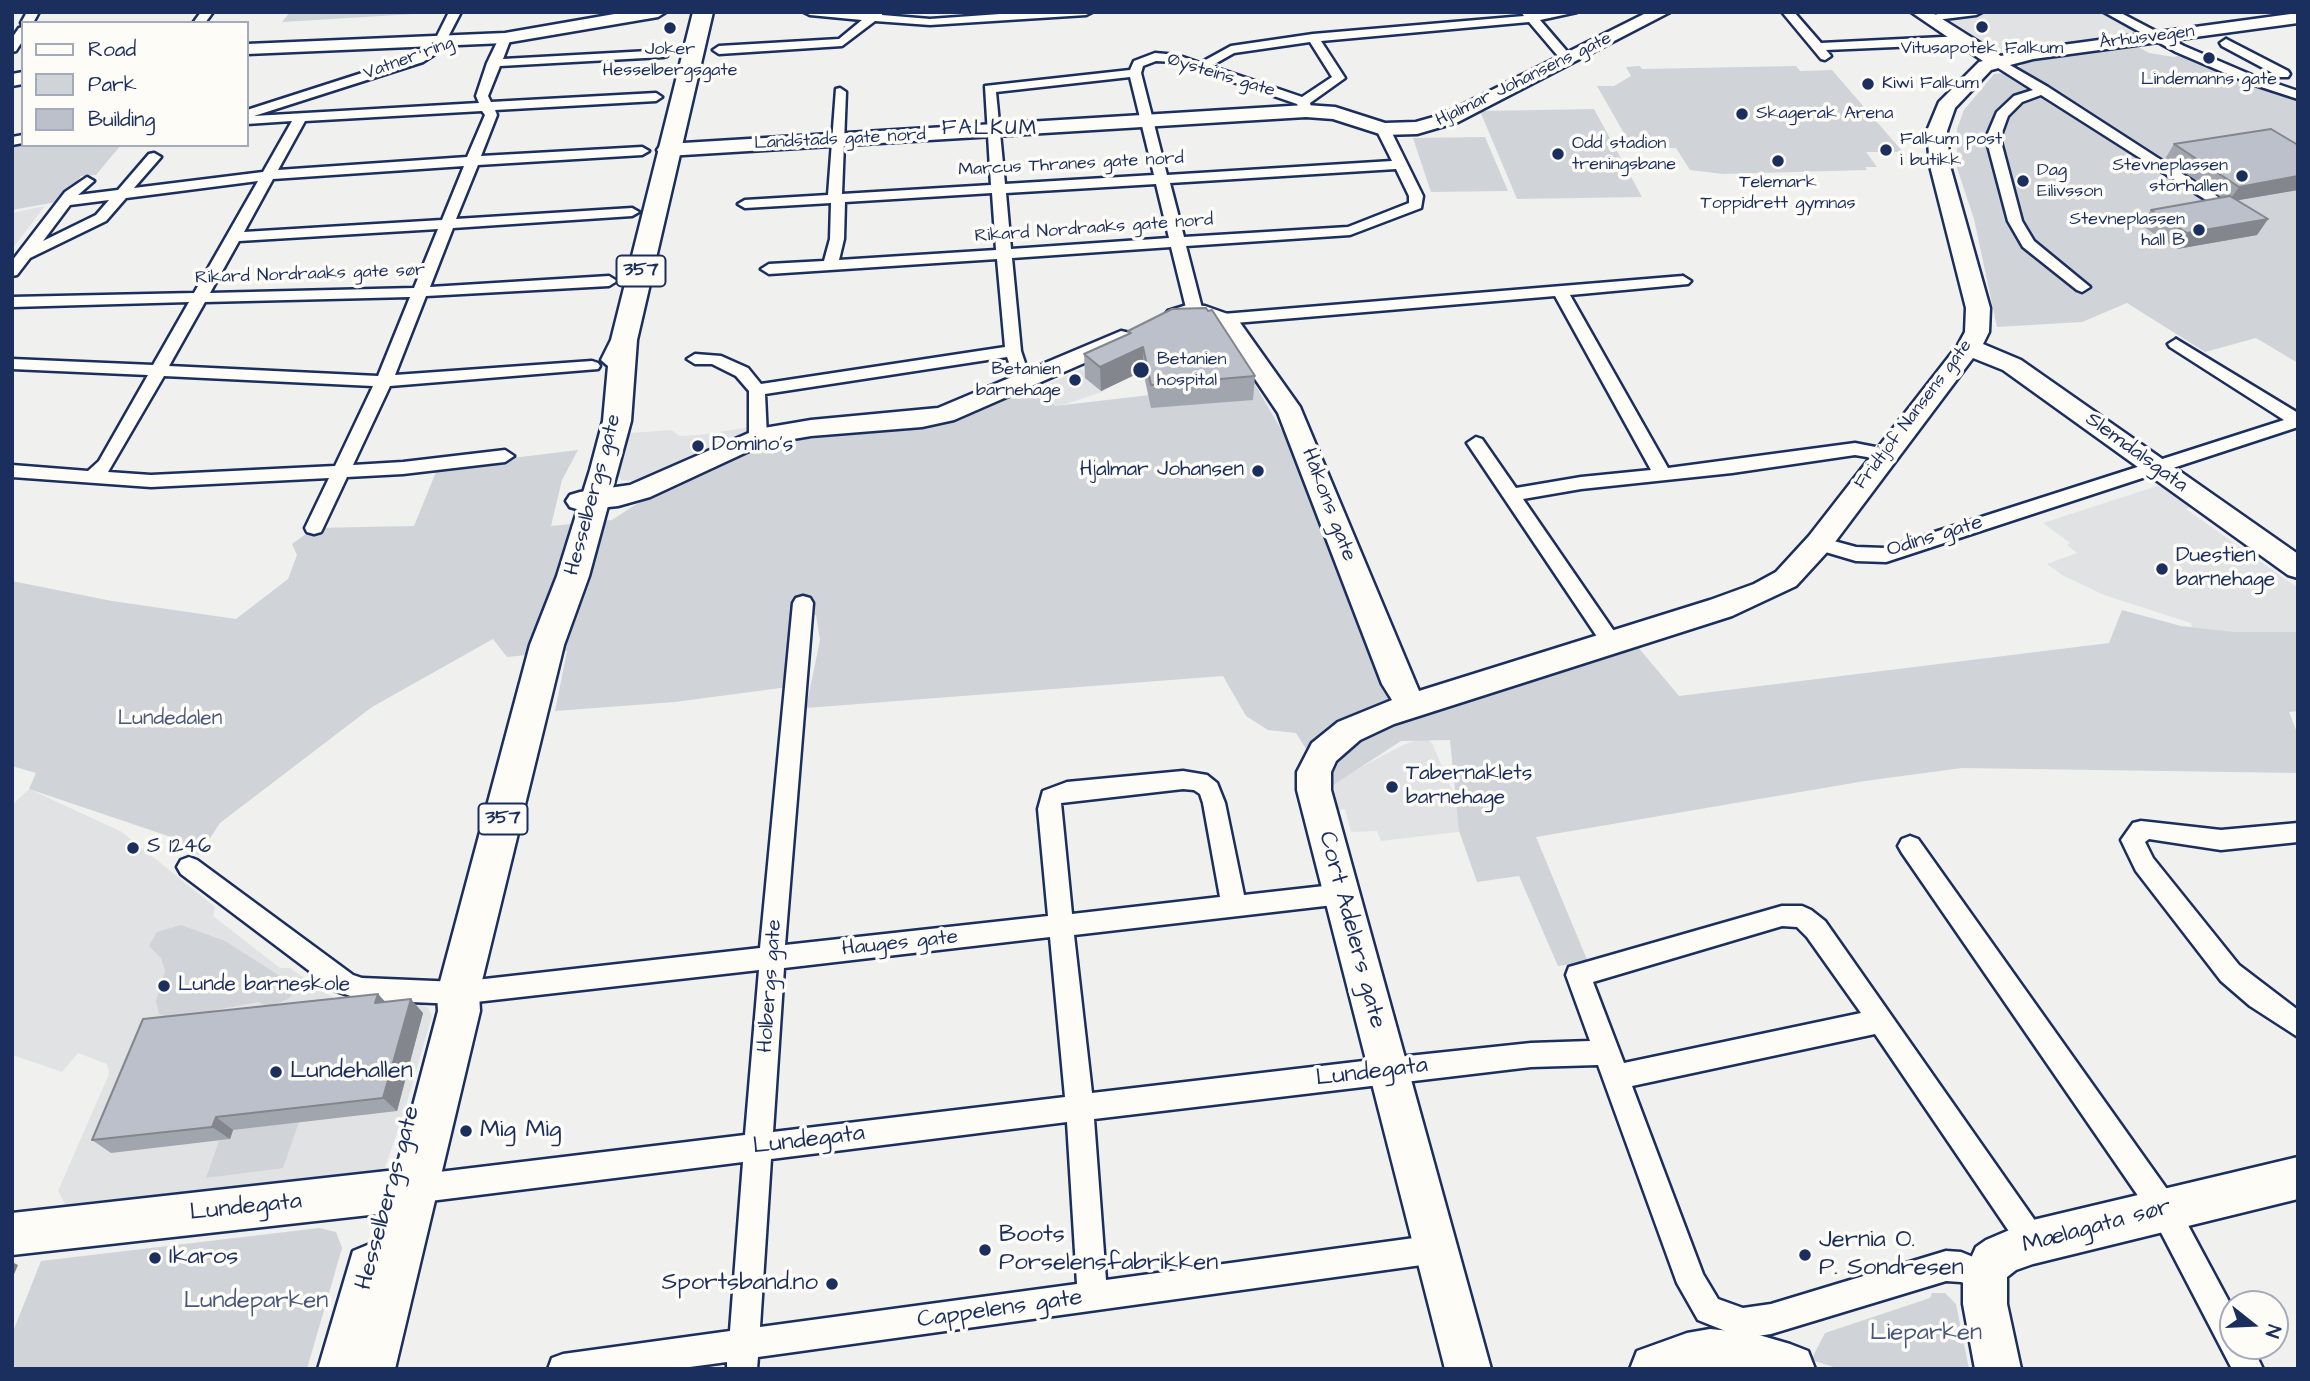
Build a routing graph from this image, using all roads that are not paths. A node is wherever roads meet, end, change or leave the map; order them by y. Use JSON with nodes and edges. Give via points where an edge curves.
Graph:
{"nodes":[{"id":1,"x":455,"y":12,"type":"edge"},
{"id":2,"x":658,"y":12,"type":"edge"},
{"id":3,"x":703,"y":12,"type":"edge"},
{"id":4,"x":712,"y":12,"type":"edge"},
{"id":5,"x":810,"y":12,"type":"edge"},
{"id":6,"x":1086,"y":12,"type":"edge"},
{"id":7,"x":1571,"y":12,"type":"edge"},
{"id":8,"x":1661,"y":12,"type":"edge"},
{"id":9,"x":1788,"y":12,"type":"edge"},
{"id":10,"x":1976,"y":12,"type":"edge"},
{"id":11,"x":2110,"y":12,"type":"edge"},
{"id":12,"x":875,"y":15,"type":"edge"},
{"id":13,"x":1530,"y":15,"type":"edge"},
{"id":14,"x":1924,"y":15,"type":"edge"},
{"id":15,"x":2298,"y":18,"type":"edge"},
{"id":16,"x":2155,"y":37,"type":"junction"},
{"id":17,"x":505,"y":38,"type":"junction"},
{"id":18,"x":1313,"y":38,"type":"junction"},
{"id":19,"x":446,"y":40,"type":"junction"},
{"id":20,"x":1963,"y":40,"type":"junction"},
{"id":21,"x":2226,"y":43,"type":"dead end"},
{"id":22,"x":1817,"y":47,"type":"junction"},
{"id":23,"x":248,"y":49,"type":"edge"},
{"id":24,"x":719,"y":50,"type":"dead end"},
{"id":25,"x":663,"y":53,"type":"dead end"},
{"id":26,"x":1827,"y":57,"type":"dead end"},
{"id":27,"x":1567,"y":59,"type":"junction"},
{"id":28,"x":1996,"y":61,"type":"junction"},
{"id":29,"x":493,"y":63,"type":"junction"},
{"id":30,"x":1202,"y":67,"type":"junction"},
{"id":31,"x":2298,"y":72,"type":"edge"},
{"id":32,"x":1135,"y":73,"type":"junction"},
{"id":33,"x":2284,"y":74,"type":"junction"},
{"id":34,"x":2250,"y":79,"type":"junction"},
{"id":35,"x":2044,"y":90,"type":"junction"},
{"id":36,"x":840,"y":92,"type":"dead end"},
{"id":37,"x":2298,"y":95,"type":"edge"},
{"id":38,"x":656,"y":97,"type":"dead end"},
{"id":39,"x":288,"y":100,"type":"junction"},
{"id":40,"x":489,"y":106,"type":"junction"},
{"id":41,"x":1305,"y":107,"type":"junction"},
{"id":42,"x":248,"y":113,"type":"edge"},
{"id":43,"x":301,"y":117,"type":"junction"},
{"id":44,"x":283,"y":118,"type":"junction"},
{"id":45,"x":248,"y":120,"type":"edge"},
{"id":46,"x":1148,"y":121,"type":"junction"},
{"id":47,"x":1383,"y":129,"type":"junction"},
{"id":48,"x":991,"y":131,"type":"junction"},
{"id":49,"x":837,"y":139,"type":"junction"},
{"id":50,"x":673,"y":150,"type":"junction"},
{"id":51,"x":642,"y":151,"type":"dead end"},
{"id":52,"x":154,"y":157,"type":"dead end"},
{"id":53,"x":472,"y":161,"type":"junction"},
{"id":54,"x":1399,"y":165,"type":"junction"},
{"id":55,"x":270,"y":174,"type":"junction"},
{"id":56,"x":1161,"y":178,"type":"junction"},
{"id":57,"x":87,"y":181,"type":"dead end"},
{"id":58,"x":997,"y":188,"type":"junction"},
{"id":59,"x":121,"y":195,"type":"junction"},
{"id":60,"x":836,"y":199,"type":"junction"},
{"id":61,"x":66,"y":201,"type":"junction"},
{"id":62,"x":2220,"y":202,"type":"edge"},
{"id":63,"x":745,"y":204,"type":"dead end"},
{"id":64,"x":632,"y":212,"type":"dead end"},
{"id":65,"x":447,"y":224,"type":"junction"},
{"id":66,"x":235,"y":237,"type":"junction"},
{"id":67,"x":1178,"y":243,"type":"junction"},
{"id":68,"x":28,"y":254,"type":"junction"},
{"id":69,"x":1005,"y":254,"type":"junction"},
{"id":70,"x":830,"y":266,"type":"junction"},
{"id":71,"x":769,"y":270,"type":"dead end"},
{"id":72,"x":12,"y":272,"type":"edge"},
{"id":73,"x":609,"y":281,"type":"dead end"},
{"id":74,"x":1683,"y":281,"type":"dead end"},
{"id":75,"x":2082,"y":287,"type":"dead end"},
{"id":76,"x":1559,"y":290,"type":"junction"},
{"id":77,"x":420,"y":292,"type":"junction"},
{"id":78,"x":199,"y":298,"type":"junction"},
{"id":79,"x":12,"y":302,"type":"edge"},
{"id":80,"x":1195,"y":312,"type":"junction"},
{"id":81,"x":1223,"y":319,"type":"junction"},
{"id":82,"x":2176,"y":344,"type":"dead end"},
{"id":83,"x":1969,"y":347,"type":"junction"},
{"id":84,"x":1013,"y":351,"type":"junction"},
{"id":85,"x":695,"y":359,"type":"dead end"},
{"id":86,"x":12,"y":364,"type":"edge"},
{"id":87,"x":592,"y":366,"type":"dead end"},
{"id":88,"x":158,"y":372,"type":"junction"},
{"id":89,"x":384,"y":381,"type":"junction"},
{"id":90,"x":1023,"y":382,"type":"junction"},
{"id":91,"x":757,"y":390,"type":"junction"},
{"id":92,"x":2297,"y":421,"type":"edge"},
{"id":93,"x":758,"y":437,"type":"junction"},
{"id":94,"x":1476,"y":443,"type":"dead end"},
{"id":95,"x":1885,"y":454,"type":"junction"},
{"id":96,"x":505,"y":456,"type":"dead end"},
{"id":97,"x":2155,"y":467,"type":"junction"},
{"id":98,"x":344,"y":470,"type":"junction"},
{"id":99,"x":12,"y":471,"type":"edge"},
{"id":100,"x":1662,"y":473,"type":"junction"},
{"id":101,"x":92,"y":477,"type":"junction"},
{"id":102,"x":1513,"y":495,"type":"junction"},
{"id":103,"x":586,"y":510,"type":"junction"},
{"id":104,"x":314,"y":528,"type":"dead end"},
{"id":105,"x":1819,"y":543,"type":"junction"},
{"id":106,"x":2298,"y":568,"type":"edge"},
{"id":107,"x":803,"y":603,"type":"dead end"},
{"id":108,"x":1611,"y":642,"type":"junction"},
{"id":109,"x":1411,"y":705,"type":"junction"},
{"id":110,"x":2298,"y":832,"type":"edge"},
{"id":111,"x":1910,"y":846,"type":"dead end"},
{"id":112,"x":189,"y":867,"type":"dead end"},
{"id":113,"x":1342,"y":894,"type":"junction"},
{"id":114,"x":1234,"y":906,"type":"junction"},
{"id":115,"x":1062,"y":925,"type":"junction"},
{"id":116,"x":774,"y":958,"type":"junction"},
{"id":117,"x":458,"y":993,"type":"junction"},
{"id":118,"x":1881,"y":1021,"type":"junction"},
{"id":119,"x":2298,"y":1025,"type":"edge"},
{"id":120,"x":1611,"y":1065,"type":"junction"},
{"id":121,"x":1389,"y":1070,"type":"junction"},
{"id":122,"x":1080,"y":1108,"type":"junction"},
{"id":123,"x":760,"y":1148,"type":"junction"},
{"id":124,"x":2298,"y":1178,"type":"edge"},
{"id":125,"x":402,"y":1191,"type":"junction"},
{"id":126,"x":2164,"y":1209,"type":"junction"},
{"id":127,"x":12,"y":1234,"type":"edge"},
{"id":128,"x":2033,"y":1242,"type":"junction"},
{"id":129,"x":1436,"y":1249,"type":"junction"},
{"id":130,"x":1985,"y":1276,"type":"junction"},
{"id":131,"x":1093,"y":1297,"type":"junction"},
{"id":132,"x":2219,"y":1313,"type":"edge"},
{"id":133,"x":742,"y":1356,"type":"edge"},
{"id":134,"x":343,"y":1369,"type":"edge"},
{"id":135,"x":370,"y":1369,"type":"edge"},
{"id":136,"x":563,"y":1369,"type":"edge"},
{"id":137,"x":1468,"y":1369,"type":"edge"},
{"id":138,"x":1656,"y":1369,"type":"edge"},
{"id":139,"x":1790,"y":1369,"type":"edge"},
{"id":140,"x":1998,"y":1369,"type":"edge"}],
"edges":[{"from":1,"to":19,"type":"street"},
{"from":2,"to":17,"type":"street","name":"Vatner ring"},
{"from":3,"to":50,"type":"main road","name":"Hesselbergs gate","number":"357"},
{"from":4,"to":50,"type":"main road","name":"Hesselbergs gate","number":"357"},
{"from":5,"to":12,"type":"street"},
{"from":6,"to":12,"type":"street","via":[[940,22]]},
{"from":7,"to":13,"type":"street"},
{"from":8,"to":27,"type":"street","name":"Hjalmar Johansens gate"},
{"from":9,"to":22,"type":"street"},
{"from":10,"to":14,"type":"street"},
{"from":11,"to":16,"type":"street"},
{"from":12,"to":24,"type":"street","via":[[835,44]]},
{"from":13,"to":18,"type":"street","via":[[1393,25]]},
{"from":13,"to":27,"type":"street"},
{"from":14,"to":20,"type":"street"},
{"from":15,"to":16,"type":"street","name":"Århusvegen"},
{"from":16,"to":28,"type":"street","name":"Århusvegen"},
{"from":16,"to":34,"type":"street"},
{"from":17,"to":19,"type":"street","name":"Vatner ring"},
{"from":17,"to":29,"type":"street"},
{"from":18,"to":30,"type":"street","via":[[1231,50]]},
{"from":18,"to":41,"type":"street","via":[[1339,78]]},
{"from":19,"to":23,"type":"street"},
{"from":19,"to":39,"type":"street","name":"Vatner ring","via":[[419,59]]},
{"from":20,"to":22,"type":"street"},
{"from":20,"to":28,"type":"street"},
{"from":21,"to":33,"type":"street"},
{"from":22,"to":26,"type":"street"},
{"from":25,"to":29,"type":"street"},
{"from":27,"to":47,"type":"street","name":"Hjalmar Johansens gate","via":[[1430,126]]},
{"from":28,"to":35,"type":"street"},
{"from":28,"to":83,"type":"street","name":"Fridtjof Nansens gate","via":[[1946,106],[1937,131],[1940,166],[1978,308],[1977,332]]},
{"from":29,"to":40,"type":"street","via":[[482,96]]},
{"from":30,"to":32,"type":"street","name":"Øysteins gate","via":[[1155,57],[1138,64]]},
{"from":30,"to":41,"type":"street","name":"Øysteins gate"},
{"from":31,"to":33,"type":"street"},
{"from":32,"to":46,"type":"street","name":"Øysteins gate"},
{"from":32,"to":48,"type":"street","via":[[989,89]]},
{"from":33,"to":34,"type":"street"},
{"from":34,"to":37,"type":"street"},
{"from":35,"to":62,"type":"street"},
{"from":35,"to":75,"type":"street","via":[[2018,99],[2002,115],[1993,138],[2015,221],[2028,244]]},
{"from":36,"to":49,"type":"street"},
{"from":38,"to":40,"type":"street"},
{"from":39,"to":42,"type":"street","name":"Vatner ring"},
{"from":39,"to":44,"type":"street"},
{"from":40,"to":43,"type":"street"},
{"from":40,"to":53,"type":"street","via":[[491,115]]},
{"from":41,"to":46,"type":"street","name":"Landstads gate nord"},
{"from":41,"to":47,"type":"street","name":"Øysteins gate"},
{"from":43,"to":44,"type":"street"},
{"from":43,"to":55,"type":"street"},
{"from":44,"to":45,"type":"street"},
{"from":46,"to":48,"type":"street","name":"Landstads gate nord"},
{"from":46,"to":56,"type":"street","name":"Øysteins gate"},
{"from":47,"to":54,"type":"street"},
{"from":48,"to":49,"type":"street","name":"Landstads gate nord"},
{"from":48,"to":58,"type":"street"},
{"from":49,"to":50,"type":"street","name":"Landstads gate nord"},
{"from":49,"to":60,"type":"street"},
{"from":50,"to":103,"type":"main road","name":"Hesselbergs gate","number":"357","via":[[624,340],[617,421]]},
{"from":51,"to":53,"type":"street"},
{"from":52,"to":59,"type":"street"},
{"from":53,"to":55,"type":"street"},
{"from":53,"to":65,"type":"street"},
{"from":54,"to":56,"type":"street","name":"Marcus Thranes gate nord"},
{"from":54,"to":67,"type":"street","name":"Rikard Nordraaks gate nord","via":[[1416,196],[1416,205],[1350,231]]},
{"from":55,"to":59,"type":"street"},
{"from":55,"to":66,"type":"street"},
{"from":56,"to":58,"type":"street","name":"Marcus Thranes gate nord"},
{"from":56,"to":67,"type":"street","name":"Øysteins gate"},
{"from":57,"to":61,"type":"street"},
{"from":58,"to":60,"type":"street","name":"Marcus Thranes gate nord"},
{"from":58,"to":69,"type":"street"},
{"from":59,"to":61,"type":"street"},
{"from":59,"to":68,"type":"street","via":[[101,218]]},
{"from":60,"to":63,"type":"street","name":"Marcus Thranes gate nord"},
{"from":60,"to":70,"type":"street","via":[[837,239]]},
{"from":61,"to":68,"type":"street"},
{"from":64,"to":65,"type":"street"},
{"from":65,"to":66,"type":"street"},
{"from":65,"to":77,"type":"street"},
{"from":66,"to":78,"type":"street"},
{"from":67,"to":69,"type":"street","name":"Rikard Nordraaks gate nord"},
{"from":67,"to":80,"type":"street","name":"Øysteins gate"},
{"from":68,"to":72,"type":"street"},
{"from":69,"to":70,"type":"street","name":"Rikard Nordraaks gate nord"},
{"from":69,"to":84,"type":"street"},
{"from":70,"to":71,"type":"street","name":"Rikard Nordraaks gate nord"},
{"from":73,"to":77,"type":"street","name":"Rikard Nordraaks gate sør"},
{"from":74,"to":76,"type":"street"},
{"from":76,"to":81,"type":"street"},
{"from":76,"to":100,"type":"street"},
{"from":77,"to":78,"type":"street","name":"Rikard Nordraaks gate sør"},
{"from":77,"to":89,"type":"street"},
{"from":78,"to":79,"type":"street","name":"Rikard Nordraaks gate sør"},
{"from":78,"to":88,"type":"street"},
{"from":80,"to":81,"type":"street"},
{"from":80,"to":90,"type":"street","via":[[1144,328]]},
{"from":81,"to":109,"type":"street","name":"Håkons gate","via":[[1233,326],[1291,413],[1398,684]]},
{"from":82,"to":92,"type":"street","name":"Odins gate"},
{"from":83,"to":95,"type":"street","name":"Fridtjof Nansens gate"},
{"from":83,"to":97,"type":"street","name":"Slemdalsgata","via":[[2021,371]]},
{"from":84,"to":90,"type":"street"},
{"from":84,"to":91,"type":"street"},
{"from":85,"to":91,"type":"street","via":[[715,359],[742,372]]},
{"from":86,"to":88,"type":"street"},
{"from":87,"to":89,"type":"street"},
{"from":88,"to":89,"type":"street"},
{"from":88,"to":101,"type":"street","via":[[106,464]]},
{"from":89,"to":98,"type":"street"},
{"from":90,"to":93,"type":"street","via":[[922,419]]},
{"from":91,"to":93,"type":"street"},
{"from":92,"to":97,"type":"street","name":"Odins gate"},
{"from":93,"to":103,"type":"street","via":[[640,491]]},
{"from":94,"to":102,"type":"street"},
{"from":95,"to":100,"type":"street","via":[[1855,449]]},
{"from":95,"to":105,"type":"street","name":"Fridtjof Nansens gate"},
{"from":96,"to":98,"type":"street"},
{"from":97,"to":105,"type":"street","name":"Odins gate","via":[[1886,555],[1856,554]]},
{"from":97,"to":106,"type":"street","name":"Slemdalsgata"},
{"from":98,"to":101,"type":"street","via":[[151,481]]},
{"from":98,"to":104,"type":"street"},
{"from":99,"to":101,"type":"street"},
{"from":100,"to":102,"type":"street"},
{"from":102,"to":108,"type":"street"},
{"from":103,"to":117,"type":"main road","name":"Hesselbergs gate","number":"357"},
{"from":105,"to":108,"type":"street","via":[[1786,579],[1764,591]]},
{"from":107,"to":116,"type":"street","name":"Holbergs gate"},
{"from":108,"to":109,"type":"street"},
{"from":109,"to":113,"type":"street","name":"Cort Adelers gate","via":[[1349,731],[1324,752],[1314,772],[1314,790]]},
{"from":110,"to":119,"type":"street","via":[[2221,840],[2149,830],[2135,834],[2133,840],[2144,864],[2230,973]]},
{"from":111,"to":126,"type":"street"},
{"from":112,"to":117,"type":"street","name":"Hauges gate","via":[[345,983],[395,992]]},
{"from":113,"to":114,"type":"street","name":"Hauges gate"},
{"from":113,"to":121,"type":"street","name":"Cort Adelers gate"},
{"from":114,"to":115,"type":"street","name":"Hauges gate"},
{"from":114,"to":115,"type":"street","via":[[1214,803],[1209,789],[1199,781],[1067,791],[1051,796],[1049,809]]},
{"from":115,"to":116,"type":"street","name":"Hauges gate"},
{"from":115,"to":122,"type":"street"},
{"from":116,"to":117,"type":"street","name":"Hauges gate"},
{"from":116,"to":123,"type":"street","name":"Holbergs gate"},
{"from":117,"to":125,"type":"main road","name":"Hesselbergs gate","number":"357","via":[[458,1011]]},
{"from":118,"to":120,"type":"street","name":"Lundegata"},
{"from":118,"to":120,"type":"street","via":[[1816,929],[1802,917],[1782,916],[1578,975]]},
{"from":118,"to":128,"type":"street"},
{"from":120,"to":121,"type":"street","name":"Lundegata","via":[[1531,1055]]},
{"from":120,"to":130,"type":"street","via":[[1692,1283],[1708,1310],[1743,1323],[1771,1319],[1945,1266],[1961,1266]]},
{"from":121,"to":122,"type":"street","name":"Lundegata"},
{"from":121,"to":129,"type":"street","name":"Cort Adelers gate"},
{"from":122,"to":123,"type":"street","name":"Lundegata"},
{"from":122,"to":131,"type":"street"},
{"from":123,"to":125,"type":"street","name":"Lundegata"},
{"from":123,"to":133,"type":"street","name":"Holbergs gate"},
{"from":124,"to":126,"type":"street","name":"Mælagata sør"},
{"from":125,"to":127,"type":"street","name":"Lundegata"},
{"from":125,"to":134,"type":"main road","name":"Hesselbergs gate","number":"357"},
{"from":125,"to":135,"type":"main road","name":"Hesselbergs gate","number":"357"},
{"from":126,"to":128,"type":"street","name":"Mælagata sør"},
{"from":126,"to":132,"type":"street"},
{"from":128,"to":130,"type":"street","name":"Mælagata sør","via":[[1991,1262]]},
{"from":129,"to":131,"type":"street","name":"Cappelens gate"},
{"from":129,"to":137,"type":"street","name":"Cort Adelers gate"},
{"from":130,"to":140,"type":"street","via":[[1985,1304]]},
{"from":131,"to":133,"type":"street","name":"Cappelens gate"},
{"from":133,"to":136,"type":"street","name":"Cappelens gate"},
{"from":138,"to":139,"type":"main road","via":[[1710,1354],[1752,1358]]}]}
